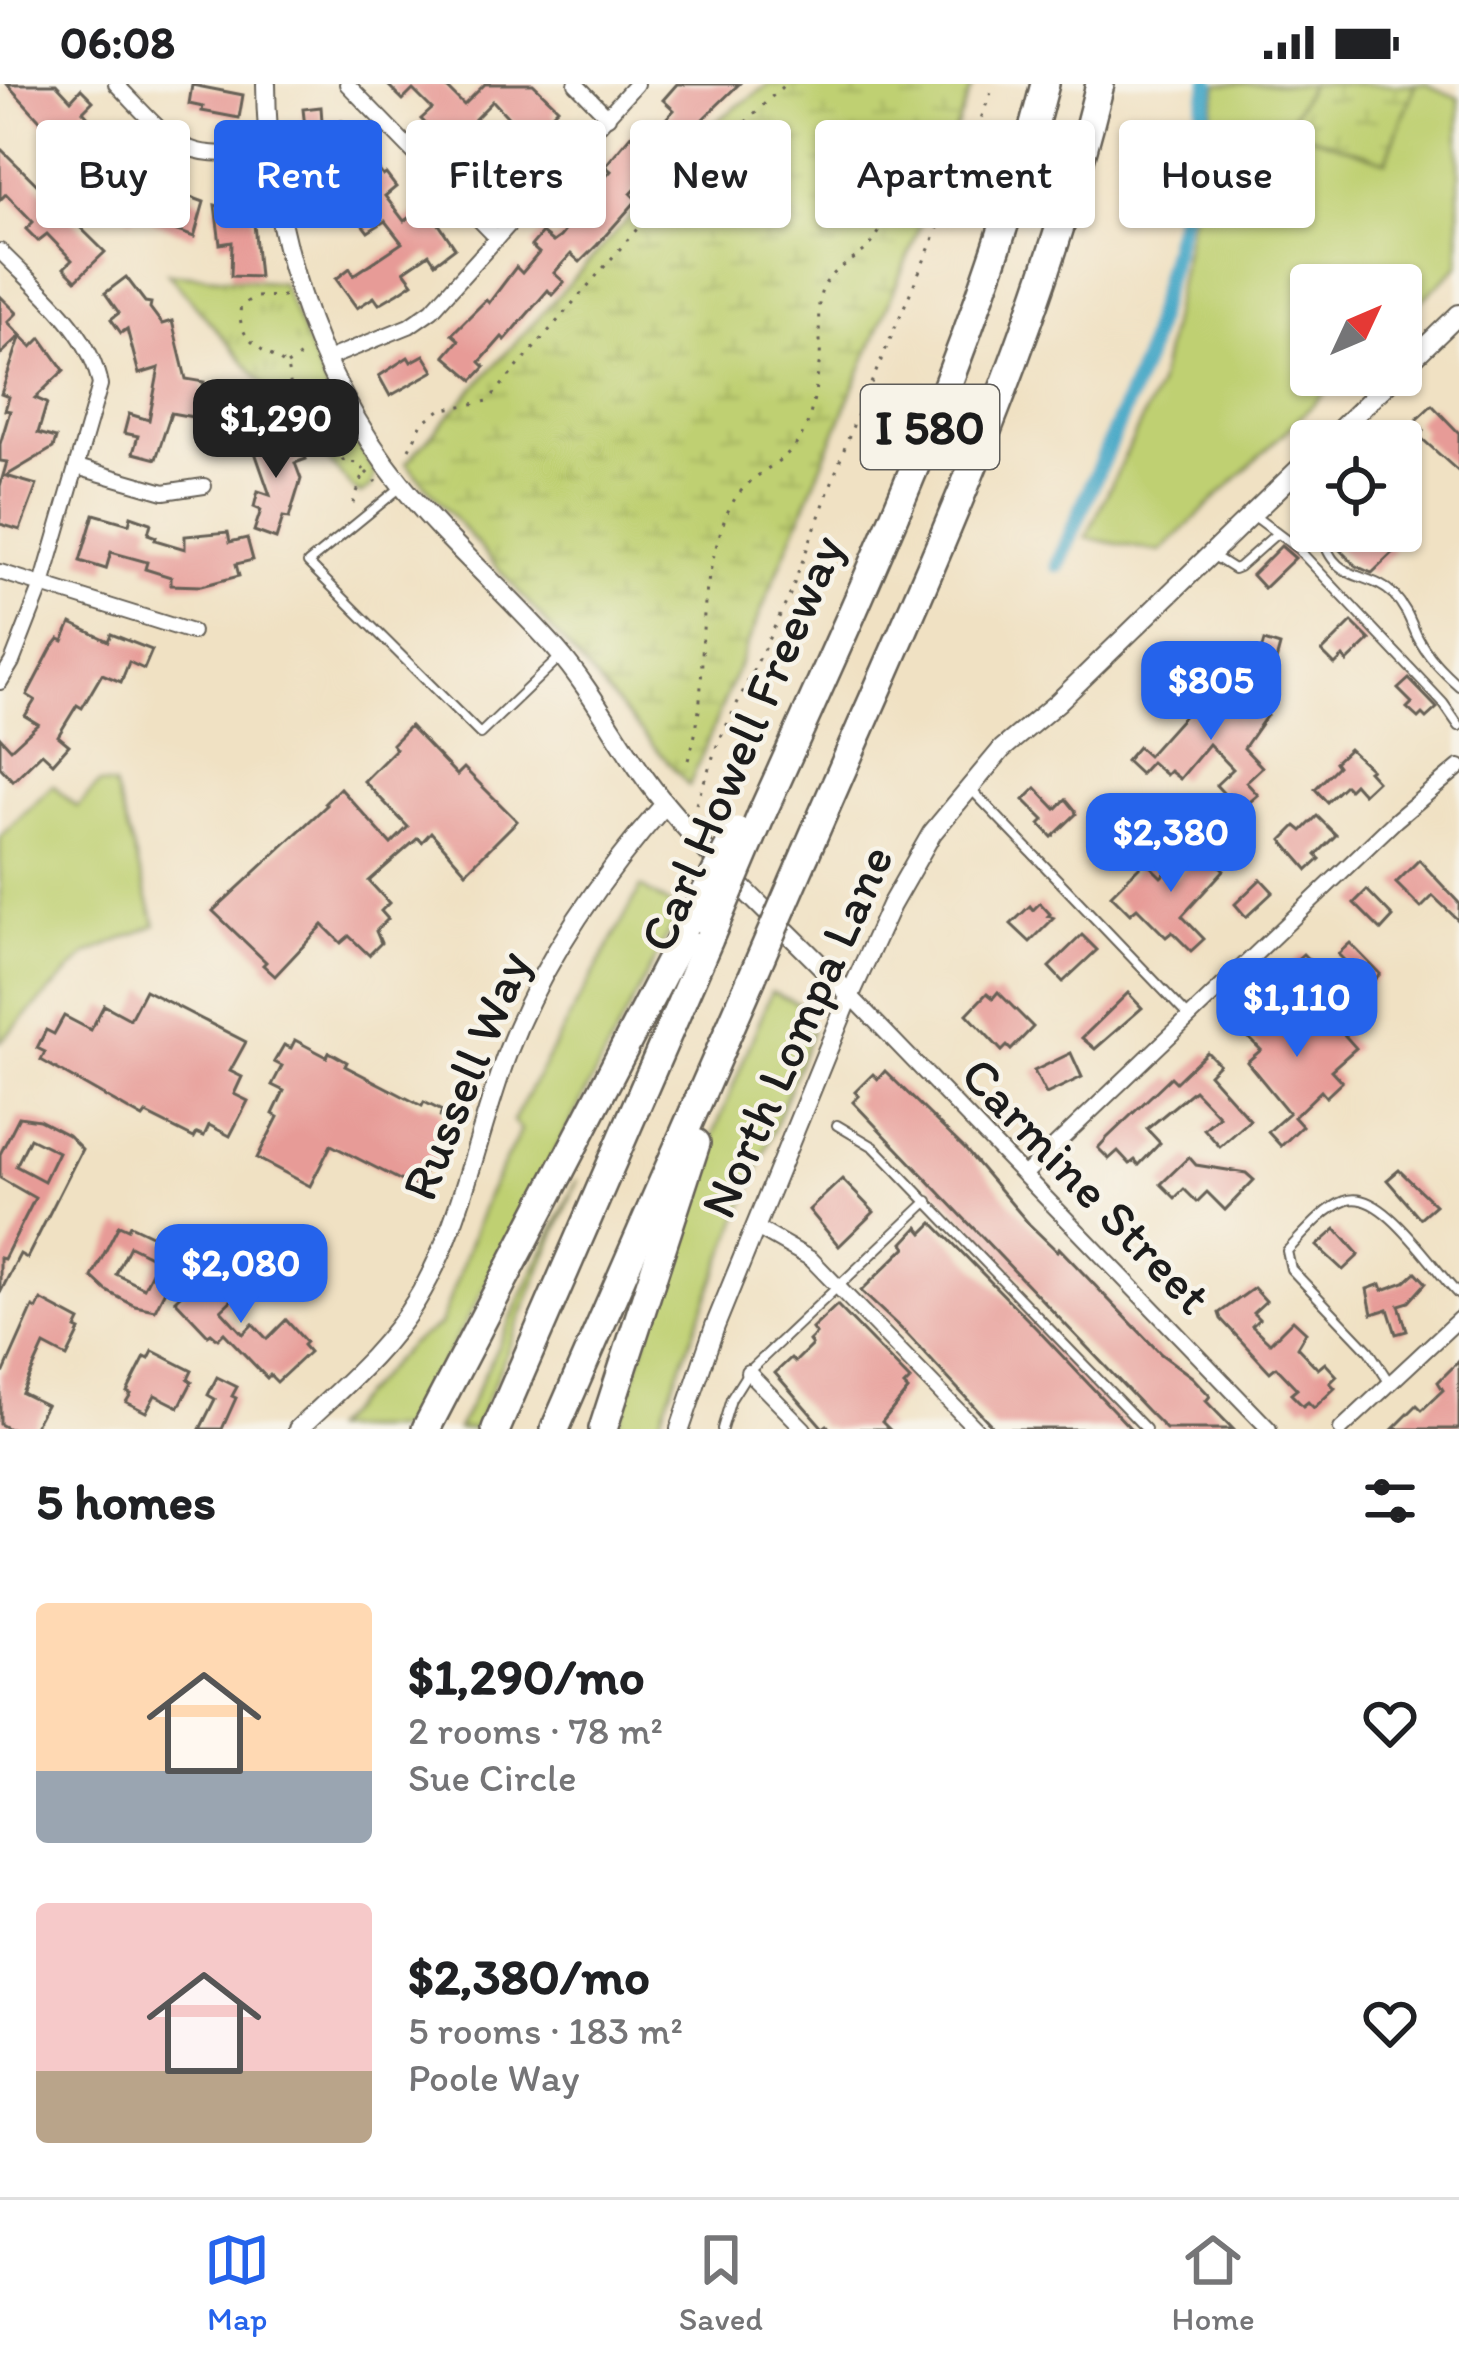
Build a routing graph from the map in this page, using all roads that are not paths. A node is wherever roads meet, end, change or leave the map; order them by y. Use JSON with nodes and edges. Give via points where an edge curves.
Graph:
{"nodes":[{"id":1,"x":116,"y":84,"type":"edge"},
{"id":2,"x":266,"y":84,"type":"edge"},
{"id":3,"x":347,"y":84,"type":"edge"},
{"id":4,"x":577,"y":84,"type":"edge"},
{"id":5,"x":636,"y":84,"type":"edge"},
{"id":6,"x":1045,"y":84,"type":"edge"},
{"id":7,"x":1100,"y":84,"type":"edge"},
{"id":8,"x":608,"y":117,"type":"junction"},
{"id":9,"x":268,"y":120,"type":"edge"},
{"id":10,"x":214,"y":156,"type":"edge"},
{"id":11,"x":284,"y":228,"type":"edge"},
{"id":12,"x":497,"y":238,"type":"junction"},
{"id":13,"x":0,"y":251,"type":"edge"},
{"id":14,"x":1459,"y":314,"type":"edge"},
{"id":15,"x":1422,"y":350,"type":"edge"},
{"id":16,"x":327,"y":358,"type":"junction"},
{"id":17,"x":1375,"y":396,"type":"edge"},
{"id":18,"x":1350,"y":420,"type":"edge"},
{"id":19,"x":77,"y":467,"type":"junction"},
{"id":20,"x":1290,"y":477,"type":"edge"},
{"id":21,"x":203,"y":486,"type":"dead end"},
{"id":22,"x":402,"y":487,"type":"junction"},
{"id":23,"x":1252,"y":514,"type":"junction"},
{"id":24,"x":1275,"y":535,"type":"junction"},
{"id":25,"x":1327,"y":552,"type":"edge"},
{"id":26,"x":1211,"y":554,"type":"junction"},
{"id":27,"x":0,"y":572,"type":"edge"},
{"id":28,"x":42,"y":585,"type":"junction"},
{"id":29,"x":191,"y":632,"type":"dead end"},
{"id":30,"x":562,"y":656,"type":"junction"},
{"id":31,"x":0,"y":682,"type":"edge"},
{"id":32,"x":1459,"y":686,"type":"edge"},
{"id":33,"x":1459,"y":726,"type":"edge"},
{"id":34,"x":1459,"y":766,"type":"edge"},
{"id":35,"x":968,"y":786,"type":"junction"},
{"id":36,"x":665,"y":804,"type":"junction"},
{"id":37,"x":700,"y":930,"type":"junction"},
{"id":38,"x":751,"y":980,"type":"junction"},
{"id":39,"x":850,"y":995,"type":"junction"},
{"id":40,"x":1190,"y":1018,"type":"junction"},
{"id":41,"x":837,"y":1125,"type":"dead end"},
{"id":42,"x":1024,"y":1175,"type":"junction"},
{"id":43,"x":928,"y":1201,"type":"junction"},
{"id":44,"x":755,"y":1227,"type":"junction"},
{"id":45,"x":838,"y":1286,"type":"junction"},
{"id":46,"x":1459,"y":1294,"type":"edge"},
{"id":47,"x":1459,"y":1319,"type":"edge"},
{"id":48,"x":748,"y":1372,"type":"junction"},
{"id":49,"x":1390,"y":1383,"type":"junction"},
{"id":50,"x":298,"y":1429,"type":"edge"},
{"id":51,"x":426,"y":1429,"type":"edge"},
{"id":52,"x":496,"y":1429,"type":"edge"},
{"id":53,"x":555,"y":1429,"type":"edge"},
{"id":54,"x":603,"y":1429,"type":"edge"},
{"id":55,"x":680,"y":1429,"type":"edge"},
{"id":56,"x":722,"y":1429,"type":"edge"},
{"id":57,"x":804,"y":1429,"type":"edge"},
{"id":58,"x":976,"y":1429,"type":"edge"},
{"id":59,"x":1146,"y":1429,"type":"edge"},
{"id":60,"x":1269,"y":1429,"type":"edge"},
{"id":61,"x":1342,"y":1429,"type":"edge"}],
"edges":[{"from":1,"to":10,"type":"street","via":[[163,134]]},
{"from":2,"to":9,"type":"street"},
{"from":3,"to":12,"type":"street"},
{"from":4,"to":8,"type":"street"},
{"from":5,"to":8,"type":"street"},
{"from":6,"to":37,"type":"highway","name":"Carl Howell Freeway","number":"I 580","bridge":true,"via":[[959,357],[786,760]]},
{"from":7,"to":38,"type":"highway","name":"Carl Howell Freeway","number":"I 580","bridge":true,"via":[[1021,346]]},
{"from":8,"to":12,"type":"street"},
{"from":11,"to":16,"type":"street"},
{"from":12,"to":16,"type":"street","via":[[432,310]]},
{"from":13,"to":19,"type":"street","via":[[84,337],[95,359],[100,385]]},
{"from":14,"to":15,"type":"street"},
{"from":16,"to":22,"type":"street"},
{"from":17,"to":18,"type":"street"},
{"from":19,"to":21,"type":"street","via":[[164,492]]},
{"from":19,"to":28,"type":"street"},
{"from":20,"to":23,"type":"street","name":"North Lompa Lane"},
{"from":22,"to":30,"type":"street"},
{"from":22,"to":30,"type":"lane","via":[[308,563],[480,734]]},
{"from":23,"to":24,"type":"lane"},
{"from":23,"to":26,"type":"street","name":"North Lompa Lane"},
{"from":24,"to":26,"type":"lane","via":[[1240,567]]},
{"from":24,"to":33,"type":"lane","via":[[1340,592]]},
{"from":25,"to":32,"type":"lane","via":[[1341,568],[1389,590],[1431,660]]},
{"from":26,"to":35,"type":"street","name":"North Lompa Lane"},
{"from":27,"to":28,"type":"street"},
{"from":28,"to":29,"type":"street"},
{"from":28,"to":31,"type":"street"},
{"from":30,"to":36,"type":"street"},
{"from":34,"to":40,"type":"street"},
{"from":35,"to":39,"type":"street","name":"North Lompa Lane","via":[[913,863]]},
{"from":35,"to":40,"type":"lane"},
{"from":36,"to":39,"type":"street"},
{"from":36,"to":50,"type":"street","name":"Russell Way","via":[[610,872],[524,1016],[415,1304]]},
{"from":37,"to":51,"type":"highway"},
{"from":37,"to":52,"type":"highway","name":"Carl Howell Freeway"},
{"from":38,"to":53,"type":"highway","name":"Carl Howell Freeway","number":"I 580"},
{"from":38,"to":54,"type":"highway"},
{"from":39,"to":42,"type":"street","name":"Carmine Street"},
{"from":39,"to":44,"type":"street","name":"North Lompa Lane"},
{"from":40,"to":42,"type":"street"},
{"from":41,"to":43,"type":"lane","via":[[874,1147]]},
{"from":42,"to":60,"type":"street","name":"Carmine Street"},
{"from":43,"to":45,"type":"lane"},
{"from":43,"to":59,"type":"lane"},
{"from":44,"to":45,"type":"street","via":[[803,1253]]},
{"from":44,"to":55,"type":"street","name":"North Lompa Lane"},
{"from":45,"to":48,"type":"lane"},
{"from":45,"to":58,"type":"street"},
{"from":46,"to":49,"type":"lane","via":[[1382,1207],[1362,1200],[1338,1205],[1287,1251],[1291,1269]]},
{"from":47,"to":49,"type":"street"},
{"from":48,"to":56,"type":"lane"},
{"from":48,"to":57,"type":"street"},
{"from":49,"to":61,"type":"street"}]}
